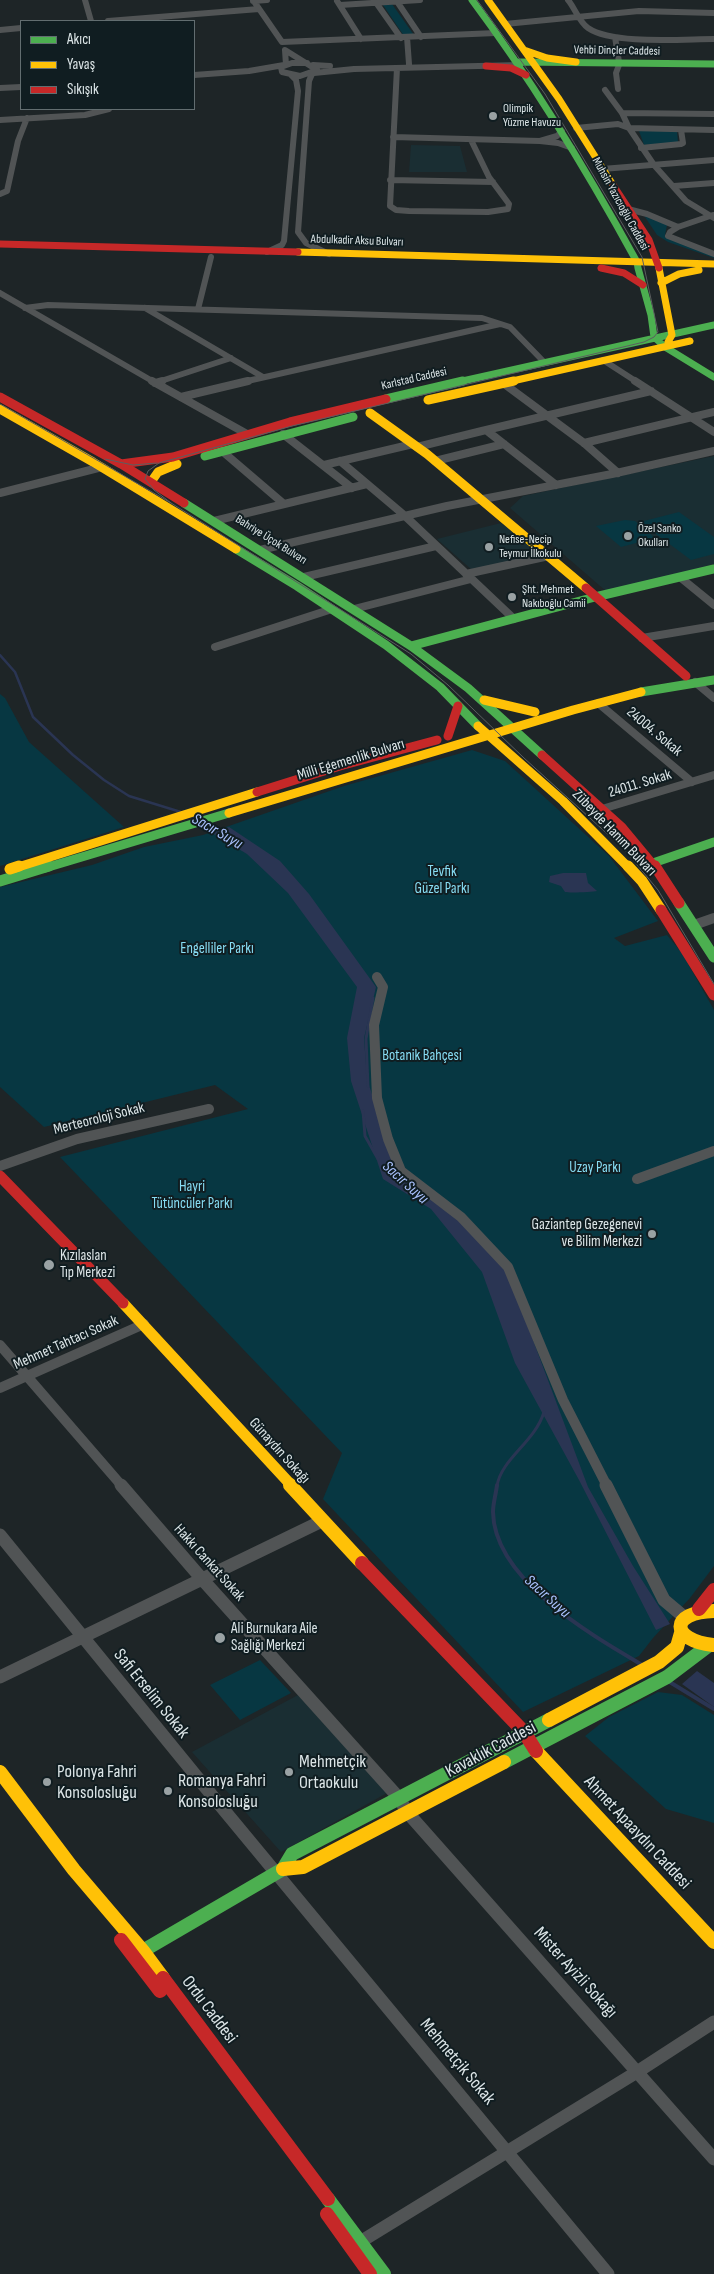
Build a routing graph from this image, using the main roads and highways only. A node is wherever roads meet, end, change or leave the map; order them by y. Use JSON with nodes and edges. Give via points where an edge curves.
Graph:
{"nodes":[{"id":1,"x":472,"y":0,"type":"edge"},
{"id":2,"x":488,"y":0,"type":"edge"},
{"id":3,"x":509,"y":50,"type":"junction"},
{"id":4,"x":524,"y":50,"type":"junction"},
{"id":5,"x":577,"y":63,"type":"junction"},
{"id":6,"x":714,"y":65,"type":"edge"},
{"id":7,"x":526,"y":66,"type":"junction"},
{"id":8,"x":544,"y":76,"type":"junction"},
{"id":9,"x":624,"y":239,"type":"junction"},
{"id":10,"x":649,"y":240,"type":"junction"},
{"id":11,"x":0,"y":244,"type":"edge"},
{"id":12,"x":0,"y":250,"type":"edge"},
{"id":13,"x":593,"y":264,"type":"junction"},
{"id":14,"x":638,"y":265,"type":"junction"},
{"id":15,"x":658,"y":266,"type":"junction"},
{"id":16,"x":713,"y":267,"type":"edge"},
{"id":17,"x":661,"y":283,"type":"junction"},
{"id":18,"x":643,"y":285,"type":"junction"},
{"id":19,"x":714,"y":325,"type":"edge"},
{"id":20,"x":714,"y":334,"type":"edge"},
{"id":21,"x":672,"y":335,"type":"junction"},
{"id":22,"x":654,"y":337,"type":"junction"},
{"id":23,"x":665,"y":347,"type":"junction"},
{"id":24,"x":714,"y":377,"type":"edge"},
{"id":25,"x":0,"y":397,"type":"edge"},
{"id":26,"x":0,"y":409,"type":"edge"},
{"id":27,"x":370,"y":413,"type":"junction"},
{"id":28,"x":121,"y":464,"type":"junction"},
{"id":29,"x":151,"y":482,"type":"junction"},
{"id":30,"x":714,"y":569,"type":"edge"},
{"id":31,"x":596,"y":597,"type":"junction"},
{"id":32,"x":410,"y":646,"type":"junction"},
{"id":33,"x":714,"y":673,"type":"edge"},
{"id":34,"x":691,"y":679,"type":"junction"},
{"id":35,"x":714,"y":680,"type":"edge"},
{"id":36,"x":481,"y":699,"type":"junction"},
{"id":37,"x":458,"y":706,"type":"junction"},
{"id":38,"x":539,"y":716,"type":"junction"},
{"id":39,"x":510,"y":724,"type":"junction"},
{"id":40,"x":483,"y":732,"type":"junction"},
{"id":41,"x":448,"y":736,"type":"junction"},
{"id":42,"x":462,"y":741,"type":"junction"},
{"id":43,"x":498,"y":744,"type":"junction"},
{"id":44,"x":533,"y":746,"type":"junction"},
{"id":45,"x":714,"y":842,"type":"edge"},
{"id":46,"x":653,"y":863,"type":"junction"},
{"id":47,"x":0,"y":872,"type":"edge"},
{"id":48,"x":0,"y":881,"type":"edge"},
{"id":49,"x":714,"y":957,"type":"edge"},
{"id":50,"x":714,"y":995,"type":"edge"},
{"id":51,"x":0,"y":1176,"type":"edge"},
{"id":52,"x":714,"y":1590,"type":"edge"},
{"id":53,"x":699,"y":1609,"type":"junction"},
{"id":54,"x":714,"y":1611,"type":"edge"},
{"id":55,"x":681,"y":1633,"type":"junction"},
{"id":56,"x":711,"y":1646,"type":"edge"},
{"id":57,"x":524,"y":1732,"type":"junction"},
{"id":58,"x":534,"y":1748,"type":"junction"},
{"id":59,"x":0,"y":1772,"type":"edge"},
{"id":60,"x":0,"y":1788,"type":"edge"},
{"id":61,"x":280,"y":1871,"type":"junction"},
{"id":62,"x":714,"y":1942,"type":"edge"},
{"id":63,"x":138,"y":1954,"type":"junction"},
{"id":64,"x":370,"y":2274,"type":"edge"},
{"id":65,"x":384,"y":2274,"type":"edge"}],
"edges":[{"from":1,"to":3,"type":"main road","name":"Muhsin Yazıcıoğlu Caddesi"},
{"from":2,"to":4,"type":"main road","name":"Muhsin Yazıcıoğlu Caddesi"},
{"from":3,"to":7,"type":"main road","name":"Muhsin Yazıcıoğlu Caddesi"},
{"from":3,"to":7,"type":"main road","via":[[487,64],[511,68]]},
{"from":4,"to":5,"type":"main road","via":[[553,60]]},
{"from":4,"to":7,"type":"main road","name":"Muhsin Yazıcıoğlu Caddesi"},
{"from":5,"to":6,"type":"main road","name":"Vehbi Dinçler Caddesi"},
{"from":5,"to":7,"type":"main road","name":"Vehbi Dinçler Caddesi"},
{"from":5,"to":8,"type":"main road","via":[[551,68],[545,71]]},
{"from":7,"to":8,"type":"main road","name":"Muhsin Yazıcıoğlu Caddesi"},
{"from":7,"to":9,"type":"main road","name":"Muhsin Yazıcıoğlu Caddesi"},
{"from":8,"to":10,"type":"main road","name":"Muhsin Yazıcıoğlu Caddesi"},
{"from":9,"to":13,"type":"main road","via":[[624,253]]},
{"from":9,"to":14,"type":"main road","name":"Muhsin Yazıcıoğlu Caddesi"},
{"from":10,"to":15,"type":"main road","name":"Muhsin Yazıcıoğlu Caddesi"},
{"from":10,"to":16,"type":"main road","via":[[667,254]]},
{"from":11,"to":13,"type":"main road","name":"Abdulkadir Aksu Bulvarı"},
{"from":12,"to":13,"type":"main road","name":"Abdulkadir Aksu Bulvarı"},
{"from":13,"to":14,"type":"main road","name":"Abdulkadir Aksu Bulvarı"},
{"from":13,"to":18,"type":"main road","via":[[626,274]]},
{"from":14,"to":15,"type":"main road","name":"Abdulkadir Aksu Bulvarı"},
{"from":14,"to":18,"type":"main road","name":"Muhsin Yazıcıoğlu Caddesi"},
{"from":15,"to":16,"type":"main road","name":"Abdulkadir Aksu Bulvarı"},
{"from":15,"to":17,"type":"main road","name":"Muhsin Yazıcıoğlu Caddesi"},
{"from":16,"to":17,"type":"main road","via":[[679,274]]},
{"from":17,"to":21,"type":"main road","name":"Muhsin Yazıcıoğlu Caddesi"},
{"from":18,"to":22,"type":"main road","name":"Muhsin Yazıcıoğlu Caddesi"},
{"from":19,"to":21,"type":"main road","name":"Karlstad Caddesi"},
{"from":20,"to":23,"type":"main road","name":"Karlstad Caddesi"},
{"from":21,"to":22,"type":"main road","name":"Karlstad Caddesi"},
{"from":21,"to":23,"type":"main road"},
{"from":22,"to":23,"type":"main road"},
{"from":22,"to":28,"type":"main road","name":"Karlstad Caddesi","via":[[247,434],[173,456]]},
{"from":23,"to":24,"type":"main road"},
{"from":23,"to":27,"type":"main road","name":"Karlstad Caddesi"},
{"from":25,"to":28,"type":"main road","name":"Bahriye Üçok Bulvarı"},
{"from":26,"to":37,"type":"main road","name":"Bahriye Üçok Bulvarı","via":[[102,467],[332,609],[386,645],[440,687]]},
{"from":27,"to":29,"type":"main road","name":"Karlstad Caddesi","via":[[161,468]]},
{"from":27,"to":31,"type":"main road","via":[[435,461]]},
{"from":28,"to":29,"type":"main road","name":"Bahriye Üçok Bulvarı"},
{"from":29,"to":32,"type":"main road","name":"Bahriye Üçok Bulvarı"},
{"from":30,"to":31,"type":"main road"},
{"from":31,"to":32,"type":"main road"},
{"from":31,"to":34,"type":"main road"},
{"from":32,"to":36,"type":"main road","name":"Bahriye Üçok Bulvarı"},
{"from":33,"to":34,"type":"main road","name":"Milli Egemenlik Bulvarı"},
{"from":34,"to":35,"type":"main road","name":"Milli Egemenlik Bulvarı"},
{"from":34,"to":38,"type":"main road","name":"Milli Egemenlik Bulvarı"},
{"from":34,"to":38,"type":"main road","name":"Milli Egemenlik Bulvarı","via":[[659,680],[594,695]]},
{"from":36,"to":38,"type":"main road"},
{"from":36,"to":39,"type":"main road","name":"Bahriye Üçok Bulvarı"},
{"from":37,"to":40,"type":"main road","name":"Bahriye Üçok Bulvarı"},
{"from":37,"to":41,"type":"main road"},
{"from":38,"to":39,"type":"main road","name":"Milli Egemenlik Bulvarı"},
{"from":38,"to":44,"type":"main road","via":[[531,730]]},
{"from":39,"to":40,"type":"main road","name":"Milli Egemenlik Bulvarı"},
{"from":39,"to":44,"type":"main road","name":"Zübeyde Hanım Bulvarı"},
{"from":40,"to":41,"type":"main road","name":"Milli Egemenlik Bulvarı"},
{"from":40,"to":42,"type":"main road","name":"Milli Egemenlik Bulvarı"},
{"from":40,"to":43,"type":"main road","name":"Zübeyde Hanım Bulvarı"},
{"from":41,"to":47,"type":"main road","name":"Milli Egemenlik Bulvarı","via":[[340,766]]},
{"from":42,"to":43,"type":"main road"},
{"from":42,"to":48,"type":"main road","name":"Milli Egemenlik Bulvarı"},
{"from":43,"to":50,"type":"main road","name":"Zübeyde Hanım Bulvarı","via":[[563,801],[642,881],[690,952]]},
{"from":44,"to":46,"type":"main road","name":"Zübeyde Hanım Bulvarı","via":[[622,827]]},
{"from":45,"to":46,"type":"main road"},
{"from":46,"to":49,"type":"main road","name":"Zübeyde Hanım Bulvarı"},
{"from":51,"to":57,"type":"main road","name":"Günaydın Sokağı","via":[[144,1324],[322,1521]]},
{"from":52,"to":53,"type":"main road"},
{"from":53,"to":54,"type":"main road"},
{"from":53,"to":55,"type":"main road","via":[[683,1616],[679,1624]]},
{"from":55,"to":56,"type":"main road","via":[[695,1644]]},
{"from":55,"to":57,"type":"main road","name":"Kavaklık Caddesi","via":[[677,1647],[659,1662]]},
{"from":56,"to":58,"type":"main road","name":"Kavaklık Caddesi","via":[[667,1676]]},
{"from":57,"to":58,"type":"main road","name":"Günaydın Sokağı"},
{"from":57,"to":61,"type":"main road","name":"Kavaklık Caddesi","via":[[292,1854]]},
{"from":58,"to":61,"type":"main road","name":"Kavaklık Caddesi","via":[[303,1867]]},
{"from":58,"to":62,"type":"main road","name":"Ahmet Apaaydın Caddesi"},
{"from":59,"to":63,"type":"main road","name":"Ordu Caddesi"},
{"from":60,"to":63,"type":"main road","name":"Ordu Caddesi","via":[[36,1837]]},
{"from":61,"to":63,"type":"main road","name":"Kavaklık Caddesi"},
{"from":63,"to":64,"type":"main road","name":"Ordu Caddesi"},
{"from":63,"to":65,"type":"main road","name":"Ordu Caddesi"}]}
